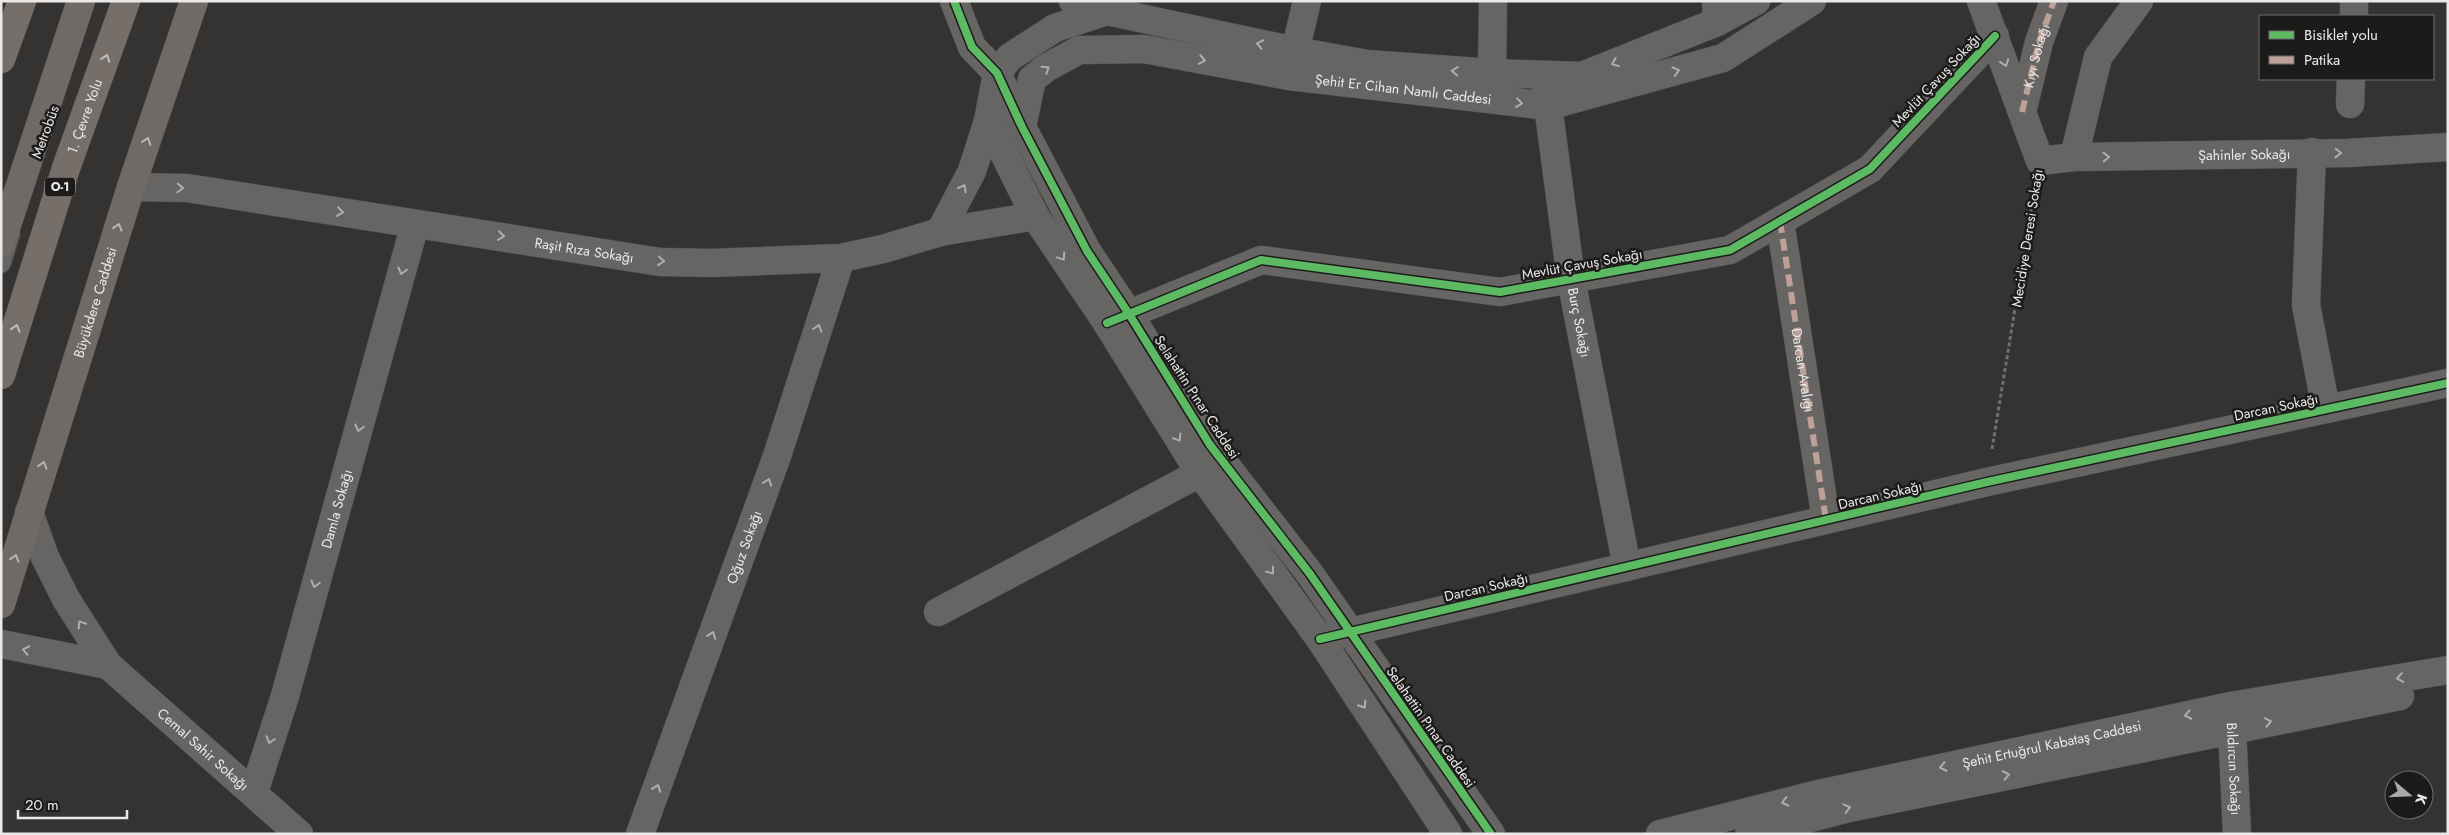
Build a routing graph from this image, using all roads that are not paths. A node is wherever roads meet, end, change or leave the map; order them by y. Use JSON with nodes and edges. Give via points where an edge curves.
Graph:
{"nodes":[{"id":1,"x":22,"y":1,"type":"edge"},
{"id":2,"x":80,"y":1,"type":"edge"},
{"id":3,"x":92,"y":1,"type":"edge"},
{"id":4,"x":126,"y":1,"type":"edge"},
{"id":5,"x":194,"y":1,"type":"edge"},
{"id":6,"x":954,"y":1,"type":"edge"},
{"id":7,"x":1073,"y":1,"type":"edge"},
{"id":8,"x":1307,"y":1,"type":"edge"},
{"id":9,"x":1493,"y":1,"type":"edge"},
{"id":10,"x":1756,"y":1,"type":"edge"},
{"id":11,"x":1812,"y":1,"type":"edge"},
{"id":12,"x":1981,"y":1,"type":"edge"},
{"id":13,"x":2054,"y":1,"type":"edge"},
{"id":14,"x":2138,"y":1,"type":"edge"},
{"id":15,"x":2354,"y":1,"type":"edge"},
{"id":16,"x":1107,"y":11,"type":"junction"},
{"id":17,"x":1716,"y":12,"type":"edge"},
{"id":18,"x":2354,"y":15,"type":"edge"},
{"id":19,"x":1995,"y":36,"type":"junction"},
{"id":20,"x":1,"y":59,"type":"edge"},
{"id":21,"x":1292,"y":64,"type":"junction"},
{"id":22,"x":997,"y":73,"type":"junction"},
{"id":23,"x":1492,"y":73,"type":"junction"},
{"id":24,"x":1544,"y":75,"type":"junction"},
{"id":25,"x":1548,"y":106,"type":"junction"},
{"id":26,"x":2022,"y":112,"type":"junction"},
{"id":27,"x":988,"y":121,"type":"junction"},
{"id":28,"x":1022,"y":127,"type":"junction"},
{"id":29,"x":2448,"y":147,"type":"edge"},
{"id":30,"x":2312,"y":152,"type":"junction"},
{"id":31,"x":2074,"y":157,"type":"junction"},
{"id":32,"x":2040,"y":161,"type":"joint"},
{"id":33,"x":131,"y":187,"type":"junction"},
{"id":34,"x":1035,"y":216,"type":"junction"},
{"id":35,"x":1780,"y":221,"type":"junction"},
{"id":36,"x":415,"y":224,"type":"junction"},
{"id":37,"x":940,"y":232,"type":"junction"},
{"id":38,"x":1,"y":243,"type":"edge"},
{"id":39,"x":841,"y":258,"type":"junction"},
{"id":40,"x":1,"y":263,"type":"edge"},
{"id":41,"x":1571,"y":279,"type":"junction"},
{"id":42,"x":1129,"y":314,"type":"junction"},
{"id":43,"x":1,"y":375,"type":"edge"},
{"id":44,"x":2448,"y":383,"type":"edge"},
{"id":45,"x":1165,"y":394,"type":"junction"},
{"id":46,"x":2326,"y":410,"type":"junction"},
{"id":47,"x":1200,"y":473,"type":"junction"},
{"id":48,"x":29,"y":512,"type":"junction"},
{"id":49,"x":1826,"y":520,"type":"junction"},
{"id":50,"x":1627,"y":567,"type":"junction"},
{"id":51,"x":1,"y":604,"type":"edge"},
{"id":52,"x":938,"y":612,"type":"dead end"},
{"id":53,"x":1351,"y":632,"type":"junction"},
{"id":54,"x":1320,"y":639,"type":"junction"},
{"id":55,"x":1,"y":644,"type":"edge"},
{"id":56,"x":108,"y":664,"type":"junction"},
{"id":57,"x":2447,"y":675,"type":"edge"},
{"id":58,"x":2231,"y":718,"type":"junction"},
{"id":59,"x":254,"y":792,"type":"junction"},
{"id":60,"x":299,"y":834,"type":"edge"},
{"id":61,"x":640,"y":834,"type":"edge"},
{"id":62,"x":1448,"y":834,"type":"edge"},
{"id":63,"x":1491,"y":834,"type":"edge"},
{"id":64,"x":1660,"y":834,"type":"edge"},
{"id":65,"x":1749,"y":834,"type":"edge"},
{"id":66,"x":2237,"y":834,"type":"edge"}],
"edges":[{"from":1,"to":20,"type":"highway"},
{"from":2,"to":38,"type":"main road"},
{"from":3,"to":40,"type":"lane","name":"Metrobüs"},
{"from":43,"to":4,"type":"highway","name":"1. Çevre Yolu","number":"O-1","one_way":true,"via":[[66,168]]},
{"from":33,"to":5,"type":"main road","name":"Büyükdere Caddesi","one_way":true},
{"from":6,"to":22,"type":"street","name":"Selahattin Pınar Caddesi","via":[[972,47]]},
{"from":7,"to":16,"type":"street","name":"Şehit Er Cihan Namlı Caddesi"},
{"from":8,"to":21,"type":"street"},
{"from":9,"to":23,"type":"street"},
{"from":10,"to":17,"type":"street","name":"Şehit Er Cihan Namlı Caddesi"},
{"from":25,"to":11,"type":"street","name":"Şehit Er Cihan Namlı Caddesi","one_way":true,"via":[[1723,58]]},
{"from":12,"to":19,"type":"street","name":"Mecidiye Deresi Sokağı"},
{"from":13,"to":26,"type":"street","name":"Kıyı Sokağı","via":[[2039,42]]},
{"from":14,"to":31,"type":"street","via":[[2098,57]]},
{"from":15,"to":18,"type":"street"},
{"from":21,"to":16,"type":"street","name":"Şehit Er Cihan Namlı Caddesi","one_way":true},
{"from":16,"to":22,"type":"street","via":[[1055,28],[1010,57]]},
{"from":17,"to":24,"type":"street","name":"Şehit Er Cihan Namlı Caddesi","one_way":true,"via":[[1582,76]]},
{"from":19,"to":26,"type":"street","name":"Mecidiye Deresi Sokağı","one_way":true},
{"from":19,"to":35,"type":"street","name":"Mevlüt Çavuş Sokağı","via":[[1870,169]]},
{"from":23,"to":21,"type":"street","name":"Şehit Er Cihan Namlı Caddesi","one_way":true,"via":[[1367,64]]},
{"from":21,"to":25,"type":"street","name":"Şehit Er Cihan Namlı Caddesi","one_way":true},
{"from":28,"to":21,"type":"street","name":"Şehit Er Cihan Namlı Caddesi","one_way":true,"via":[[1032,79],[1079,50],[1144,49]]},
{"from":22,"to":27,"type":"street"},
{"from":22,"to":28,"type":"street","name":"Selahattin Pınar Caddesi"},
{"from":23,"to":24,"type":"street","name":"Şehit Er Cihan Namlı Caddesi"},
{"from":24,"to":25,"type":"street","name":"Burç Sokağı"},
{"from":25,"to":41,"type":"street","name":"Burç Sokağı"},
{"from":26,"to":32,"type":"street","name":"Mecidiye Deresi Sokağı"},
{"from":27,"to":34,"type":"street","name":"Selahattin Pınar Caddesi"},
{"from":37,"to":27,"type":"street","one_way":true,"via":[[972,171]]},
{"from":28,"to":42,"type":"street","name":"Selahattin Pınar Caddesi","via":[[1087,251]]},
{"from":30,"to":29,"type":"street","name":"Şahinler Sokağı","one_way":true},
{"from":31,"to":30,"type":"street","name":"Şahinler Sokağı","one_way":true},
{"from":30,"to":46,"type":"street","via":[[2306,305]]},
{"from":31,"to":32,"type":"street","name":"Şahinler Sokağı"},
{"from":33,"to":36,"type":"street","name":"Raşit Rıza Sokağı","one_way":true,"via":[[187,188]]},
{"from":48,"to":33,"type":"main road","name":"Büyükdere Caddesi","one_way":true},
{"from":34,"to":37,"type":"street","name":"Raşit Rıza Sokağı"},
{"from":34,"to":42,"type":"street","name":"Selahattin Pınar Caddesi","one_way":true},
{"from":35,"to":41,"type":"street","name":"Mevlüt Çavuş Sokağı","via":[[1730,250]]},
{"from":35,"to":49,"type":"street","name":"Darcan Aralığı"},
{"from":36,"to":39,"type":"street","name":"Raşit Rıza Sokağı","one_way":true,"via":[[660,262]]},
{"from":36,"to":59,"type":"street","name":"Damla Sokağı","one_way":true,"via":[[287,686]]},
{"from":37,"to":39,"type":"street","name":"Raşit Rıza Sokağı"},
{"from":61,"to":39,"type":"street","name":"Oğuz Sokağı","one_way":true,"via":[[778,456]]},
{"from":41,"to":42,"type":"street","name":"Mevlüt Çavuş Sokağı","via":[[1500,292],[1262,260]]},
{"from":41,"to":50,"type":"street","name":"Burç Sokağı"},
{"from":42,"to":45,"type":"street","name":"Selahattin Pınar Caddesi"},
{"from":44,"to":46,"type":"street","name":"Darcan Sokağı"},
{"from":45,"to":47,"type":"street","name":"Selahattin Pınar Caddesi","one_way":true},
{"from":45,"to":53,"type":"street","name":"Selahattin Pınar Caddesi","via":[[1210,445]]},
{"from":46,"to":49,"type":"street","name":"Darcan Sokağı","via":[[1987,482]]},
{"from":47,"to":52,"type":"street"},
{"from":47,"to":54,"type":"street","name":"Selahattin Pınar Caddesi","one_way":true},
{"from":51,"to":48,"type":"main road","name":"Büyükdere Caddesi","one_way":true},
{"from":56,"to":48,"type":"street","name":"Cemal Sahir Sokağı","one_way":true,"via":[[66,599]]},
{"from":49,"to":50,"type":"street","name":"Darcan Sokağı"},
{"from":50,"to":53,"type":"street","name":"Darcan Sokağı"},
{"from":53,"to":54,"type":"street","name":"Darcan Sokağı"},
{"from":53,"to":63,"type":"street","name":"Selahattin Pınar Caddesi"},
{"from":54,"to":62,"type":"street","name":"Selahattin Pınar Caddesi","one_way":true},
{"from":56,"to":55,"type":"street","one_way":true},
{"from":56,"to":59,"type":"street","name":"Cemal Sahir Sokağı"},
{"from":57,"to":58,"type":"street","name":"Şehit Ertuğrul Kabataş Caddesi"},
{"from":58,"to":64,"type":"street","name":"Şehit Ertuğrul Kabataş Caddesi","one_way":true,"via":[[1814,795]]},
{"from":65,"to":58,"type":"street","name":"Şehit Ertuğrul Kabataş Caddesi","one_way":true},
{"from":58,"to":66,"type":"street","name":"Bıldırcın Sokağı"},
{"from":59,"to":60,"type":"street","name":"Cemal Sahir Sokağı"}]}
